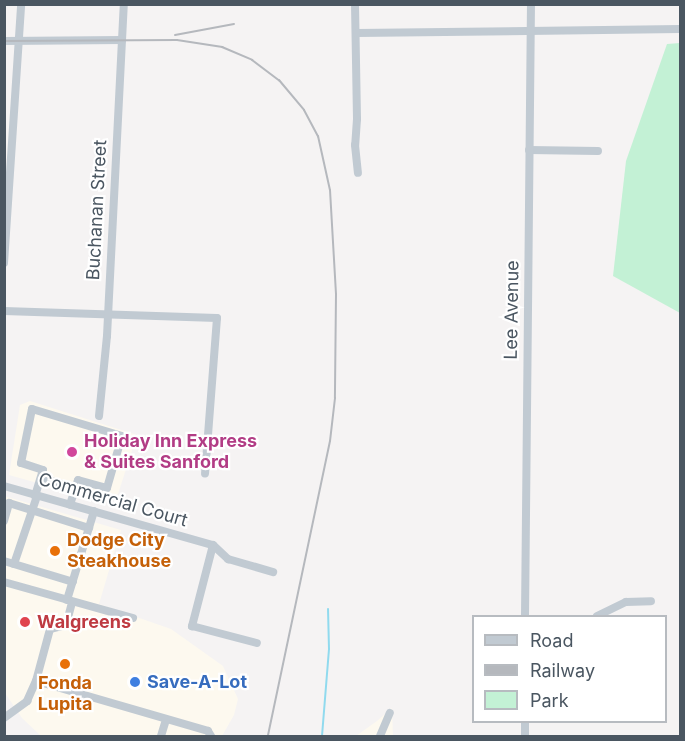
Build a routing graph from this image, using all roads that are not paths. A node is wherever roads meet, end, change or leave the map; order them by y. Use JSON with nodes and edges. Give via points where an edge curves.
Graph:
{"nodes":[{"id":1,"x":21,"y":4,"type":"edge"},
{"id":2,"x":124,"y":4,"type":"edge"},
{"id":3,"x":355,"y":4,"type":"edge"},
{"id":4,"x":531,"y":4,"type":"edge"},
{"id":5,"x":681,"y":29,"type":"edge"},
{"id":6,"x":530,"y":31,"type":"junction"},
{"id":7,"x":357,"y":33,"type":"junction"},
{"id":8,"x":122,"y":40,"type":"junction"},
{"id":9,"x":4,"y":41,"type":"edge"},
{"id":10,"x":19,"y":41,"type":"junction"},
{"id":11,"x":529,"y":150,"type":"junction"},
{"id":12,"x":598,"y":151,"type":"dead end"},
{"id":13,"x":358,"y":173,"type":"dead end"},
{"id":14,"x":5,"y":234,"type":"edge"},
{"id":15,"x":4,"y":263,"type":"edge"},
{"id":16,"x":4,"y":311,"type":"edge"},
{"id":17,"x":108,"y":315,"type":"junction"},
{"id":18,"x":99,"y":416,"type":"dead end"},
{"id":19,"x":205,"y":474,"type":"dead end"},
{"id":20,"x":40,"y":478,"type":"junction"},
{"id":21,"x":9,"y":488,"type":"edge"},
{"id":22,"x":75,"y":488,"type":"junction"},
{"id":23,"x":36,"y":496,"type":"junction"},
{"id":24,"x":9,"y":502,"type":"junction"},
{"id":25,"x":70,"y":505,"type":"junction"},
{"id":26,"x":32,"y":510,"type":"junction"},
{"id":27,"x":94,"y":511,"type":"junction"},
{"id":28,"x":4,"y":521,"type":"edge"},
{"id":29,"x":89,"y":528,"type":"junction"},
{"id":30,"x":213,"y":545,"type":"junction"},
{"id":31,"x":4,"y":561,"type":"edge"},
{"id":32,"x":14,"y":564,"type":"junction"},
{"id":33,"x":273,"y":572,"type":"dead end"},
{"id":34,"x":4,"y":582,"type":"edge"},
{"id":35,"x":73,"y":582,"type":"junction"},
{"id":36,"x":70,"y":601,"type":"junction"},
{"id":37,"x":651,"y":601,"type":"dead end"},
{"id":38,"x":525,"y":615,"type":"edge"},
{"id":39,"x":599,"y":615,"type":"edge"},
{"id":40,"x":134,"y":618,"type":"dead end"},
{"id":41,"x":257,"y":643,"type":"dead end"},
{"id":42,"x":36,"y":681,"type":"junction"},
{"id":43,"x":390,"y":713,"type":"dead end"},
{"id":44,"x":4,"y":718,"type":"edge"},
{"id":45,"x":166,"y":720,"type":"junction"},
{"id":46,"x":161,"y":736,"type":"edge"},
{"id":47,"x":211,"y":736,"type":"edge"},
{"id":48,"x":380,"y":736,"type":"edge"}],
"edges":[{"from":1,"to":10,"type":"street"},
{"from":2,"to":8,"type":"street","name":"Buchanan Street"},
{"from":3,"to":7,"type":"street"},
{"from":4,"to":6,"type":"street","name":"Lee Avenue"},
{"from":5,"to":6,"type":"street"},
{"from":6,"to":7,"type":"street"},
{"from":6,"to":11,"type":"street","name":"Lee Avenue"},
{"from":7,"to":13,"type":"street"},
{"from":8,"to":10,"type":"street"},
{"from":8,"to":17,"type":"street","name":"Buchanan Street"},
{"from":9,"to":10,"type":"street"},
{"from":10,"to":14,"type":"street"},
{"from":11,"to":12,"type":"street"},
{"from":11,"to":38,"type":"street","name":"Lee Avenue"},
{"from":14,"to":15,"type":"street"},
{"from":16,"to":17,"type":"street"},
{"from":17,"to":18,"type":"street","name":"Buchanan Street"},
{"from":17,"to":19,"type":"street","via":[[217,318]]},
{"from":20,"to":22,"type":"street"},
{"from":20,"to":22,"type":"street","via":[[43,470],[21,463],[32,409],[122,436],[107,488],[78,480]]},
{"from":20,"to":23,"type":"street"},
{"from":21,"to":23,"type":"street","name":"Commercial Court"},
{"from":21,"to":24,"type":"street"},
{"from":22,"to":25,"type":"street"},
{"from":23,"to":25,"type":"street","name":"Commercial Court"},
{"from":23,"to":26,"type":"street"},
{"from":24,"to":26,"type":"street"},
{"from":24,"to":28,"type":"street"},
{"from":25,"to":27,"type":"street","name":"Commercial Court"},
{"from":26,"to":29,"type":"street"},
{"from":26,"to":32,"type":"street"},
{"from":27,"to":29,"type":"street"},
{"from":27,"to":30,"type":"street","name":"Commercial Court"},
{"from":29,"to":35,"type":"street"},
{"from":30,"to":33,"type":"street","name":"Commercial Court","via":[[228,559]]},
{"from":30,"to":41,"type":"street","via":[[192,626]]},
{"from":31,"to":32,"type":"street"},
{"from":32,"to":35,"type":"street"},
{"from":34,"to":36,"type":"street"},
{"from":35,"to":36,"type":"street"},
{"from":36,"to":40,"type":"street"},
{"from":36,"to":42,"type":"street","via":[[66,625],[50,629]]},
{"from":37,"to":39,"type":"street","via":[[626,602]]},
{"from":42,"to":44,"type":"street","via":[[27,701]]},
{"from":42,"to":45,"type":"street"},
{"from":43,"to":48,"type":"street"},
{"from":45,"to":46,"type":"street"},
{"from":45,"to":47,"type":"street","via":[[208,731]]}]}
